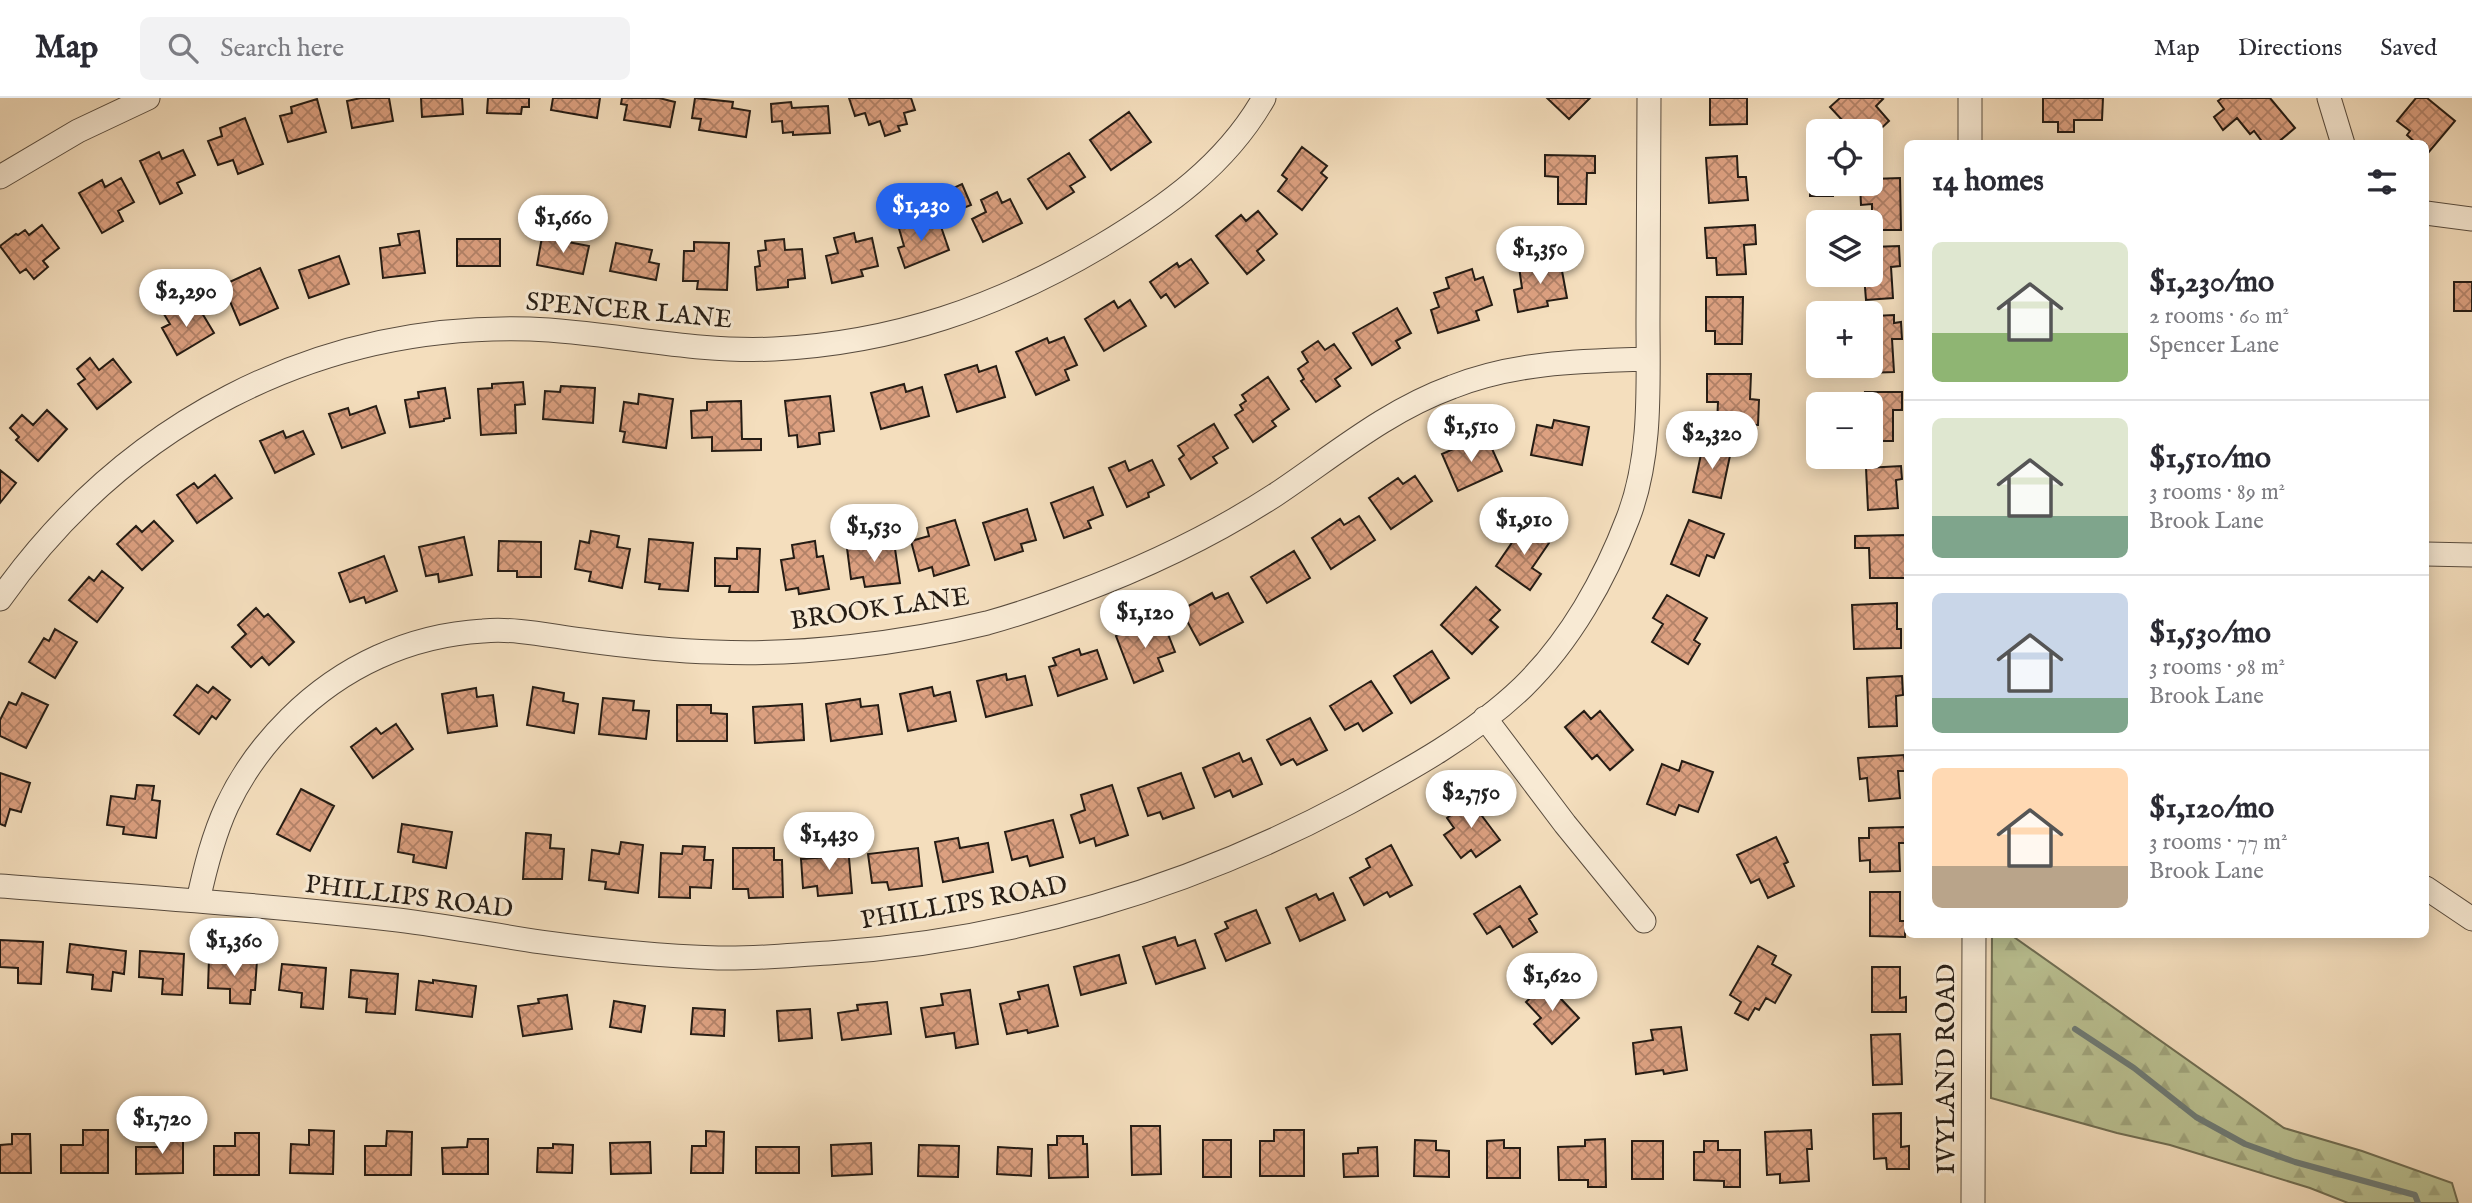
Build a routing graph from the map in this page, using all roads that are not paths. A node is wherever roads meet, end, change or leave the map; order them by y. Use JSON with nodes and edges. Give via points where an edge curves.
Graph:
{"nodes":[{"id":1,"x":148,"y":98,"type":"edge"},
{"id":2,"x":1264,"y":98,"type":"edge"},
{"id":3,"x":1649,"y":98,"type":"edge"},
{"id":4,"x":1970,"y":98,"type":"edge"},
{"id":5,"x":2329,"y":98,"type":"edge"},
{"id":6,"x":1970,"y":140,"type":"edge"},
{"id":7,"x":2342,"y":140,"type":"edge"},
{"id":8,"x":0,"y":177,"type":"edge"},
{"id":9,"x":2429,"y":213,"type":"edge"},
{"id":10,"x":2472,"y":219,"type":"edge"},
{"id":11,"x":1648,"y":359,"type":"junction"},
{"id":12,"x":2429,"y":554,"type":"edge"},
{"id":13,"x":2472,"y":555,"type":"edge"},
{"id":14,"x":0,"y":599,"type":"edge"},
{"id":15,"x":1485,"y":718,"type":"junction"},
{"id":16,"x":0,"y":886,"type":"edge"},
{"id":17,"x":2429,"y":890,"type":"edge"},
{"id":18,"x":198,"y":901,"type":"junction"},
{"id":19,"x":2472,"y":919,"type":"edge"},
{"id":20,"x":1644,"y":921,"type":"dead end"},
{"id":21,"x":1974,"y":938,"type":"edge"},
{"id":22,"x":1973,"y":1203,"type":"edge"}],
"edges":[{"from":1,"to":8,"type":"street","via":[[78,131]]},
{"from":2,"to":14,"type":"street","name":"SPENCER LANE","via":[[1227,152],[1119,236],[1028,287],[908,330],[823,345],[753,349],[491,329],[400,338],[304,363],[207,408],[129,460],[46,539]]},
{"from":3,"to":11,"type":"street","name":"PHILLIPS ROAD"},
{"from":4,"to":6,"type":"street"},
{"from":5,"to":7,"type":"street"},
{"from":9,"to":10,"type":"street"},
{"from":11,"to":15,"type":"street","name":"PHILLIPS ROAD","via":[[1647,425],[1639,479],[1630,514],[1607,565],[1549,658]]},
{"from":11,"to":18,"type":"street","name":"BROOK LANE","via":[[1556,362],[1481,376],[1448,388],[1367,430],[1245,513],[1171,553],[1117,578],[986,623],[889,641],[733,653],[646,649],[484,630],[422,641],[379,657],[313,697],[264,748],[228,806]]},
{"from":12,"to":13,"type":"street"},
{"from":15,"to":18,"type":"street","name":"PHILLIPS ROAD","via":[[1382,785],[1253,850],[1184,878],[1052,919],[908,946],[735,958],[662,954],[540,942],[402,920]]},
{"from":15,"to":20,"type":"street"},
{"from":16,"to":18,"type":"street","name":"PHILLIPS ROAD"},
{"from":17,"to":19,"type":"street"},
{"from":21,"to":22,"type":"street","name":"IVYLAND ROAD"}]}
